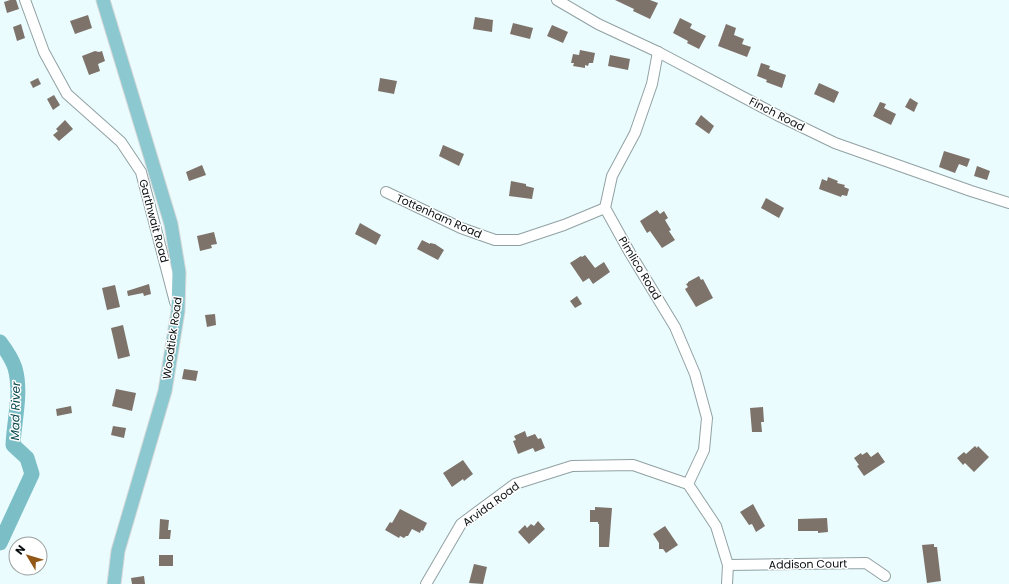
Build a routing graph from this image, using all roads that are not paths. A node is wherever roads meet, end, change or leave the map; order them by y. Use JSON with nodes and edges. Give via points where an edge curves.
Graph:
{"nodes":[{"id":1,"x":25,"y":0,"type":"edge"},
{"id":2,"x":103,"y":0,"type":"edge"},
{"id":3,"x":557,"y":0,"type":"edge"},
{"id":4,"x":658,"y":52,"type":"junction"},
{"id":5,"x":386,"y":192,"type":"dead end"},
{"id":6,"x":1009,"y":203,"type":"edge"},
{"id":7,"x":605,"y":208,"type":"junction"},
{"id":8,"x":178,"y":311,"type":"junction"},
{"id":9,"x":688,"y":484,"type":"junction"},
{"id":10,"x":728,"y":565,"type":"junction"},
{"id":11,"x":885,"y":576,"type":"dead end"},
{"id":12,"x":114,"y":584,"type":"edge"},
{"id":13,"x":426,"y":584,"type":"edge"},
{"id":14,"x":727,"y":584,"type":"edge"}],
"edges":[{"from":1,"to":8,"type":"street","name":"Garthwait Road","via":[[44,52],[68,94],[120,142],[141,172]]},
{"from":2,"to":8,"type":"main road","name":"Woodtick Road","via":[[172,224],[179,272]]},
{"from":3,"to":4,"type":"street","name":"Finch Road","via":[[598,24]]},
{"from":4,"to":6,"type":"street","name":"Finch Road","via":[[835,143]]},
{"from":4,"to":7,"type":"street","via":[[652,84],[635,132],[612,176]]},
{"from":5,"to":7,"type":"street","name":"Tottenham Road","via":[[461,228],[495,240],[519,240]]},
{"from":7,"to":9,"type":"street","name":"Pimlico Road","via":[[675,327],[695,374],[707,418],[704,450]]},
{"from":8,"to":12,"type":"main road","name":"Woodtick Road","via":[[165,391],[118,550]]},
{"from":9,"to":10,"type":"street","via":[[716,526]]},
{"from":9,"to":13,"type":"street","name":"Arvida Road","via":[[633,465],[572,466],[515,484],[461,524]]},
{"from":10,"to":11,"type":"street","name":"Addison Court","via":[[866,563]]},
{"from":10,"to":14,"type":"street"}]}
